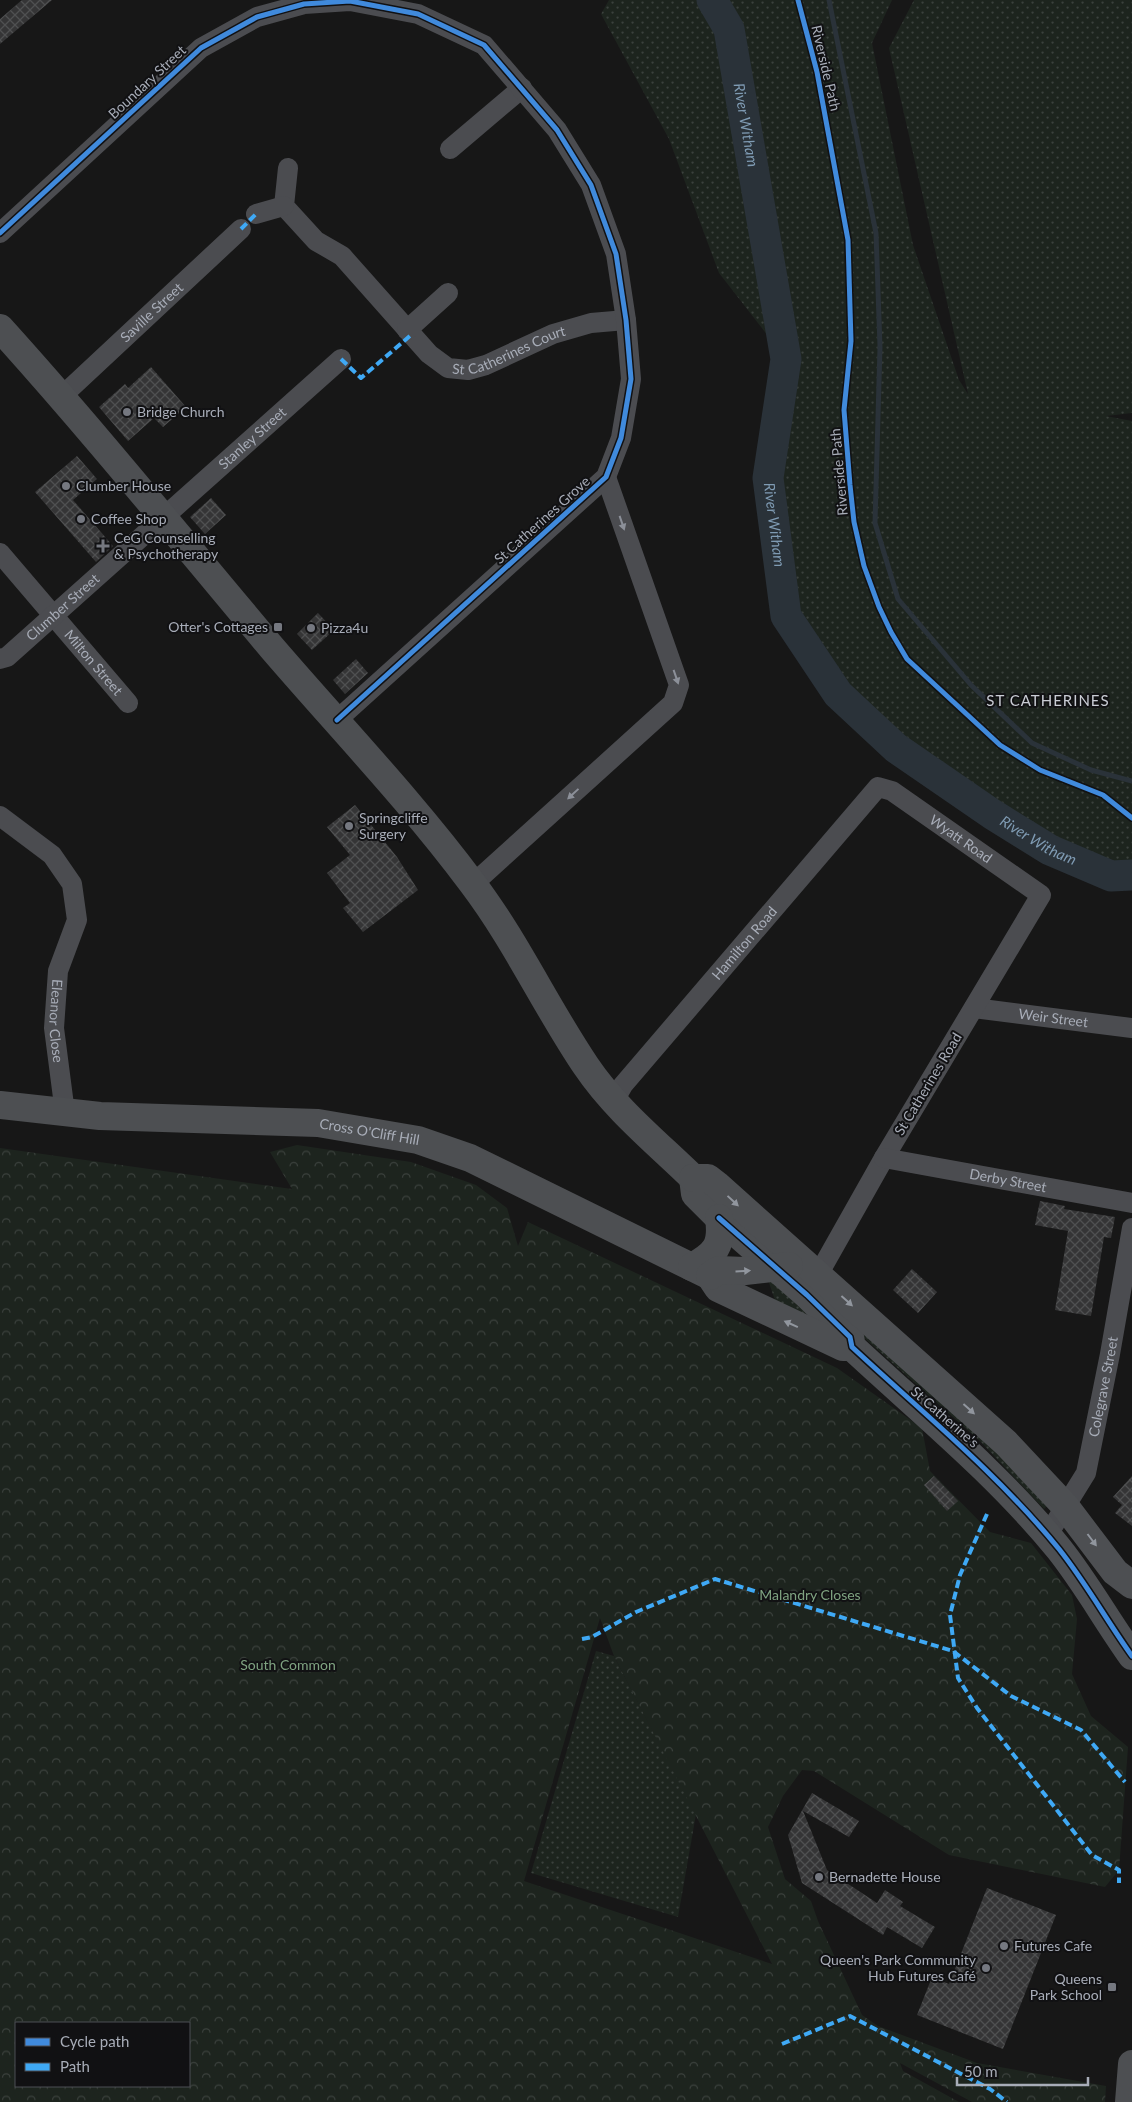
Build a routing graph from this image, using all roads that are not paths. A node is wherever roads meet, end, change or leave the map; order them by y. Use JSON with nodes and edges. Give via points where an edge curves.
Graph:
{"nodes":[{"id":1,"x":522,"y":88,"type":"junction"},
{"id":2,"x":450,"y":150,"type":"dead end"},
{"id":3,"x":288,"y":168,"type":"dead end"},
{"id":4,"x":284,"y":206,"type":"junction"},
{"id":5,"x":256,"y":214,"type":"dead end"},
{"id":6,"x":241,"y":228,"type":"dead end"},
{"id":7,"x":0,"y":233,"type":"edge"},
{"id":8,"x":448,"y":293,"type":"dead end"},
{"id":9,"x":626,"y":320,"type":"junction"},
{"id":10,"x":407,"y":330,"type":"junction"},
{"id":11,"x":1,"y":332,"type":"edge"},
{"id":12,"x":341,"y":359,"type":"dead end"},
{"id":13,"x":61,"y":397,"type":"junction"},
{"id":14,"x":606,"y":478,"type":"junction"},
{"id":15,"x":164,"y":517,"type":"junction"},
{"id":16,"x":0,"y":553,"type":"edge"},
{"id":17,"x":53,"y":616,"type":"junction"},
{"id":18,"x":4,"y":658,"type":"edge"},
{"id":19,"x":128,"y":703,"type":"dead end"},
{"id":20,"x":337,"y":720,"type":"junction"},
{"id":21,"x":878,"y":787,"type":"joint"},
{"id":22,"x":0,"y":816,"type":"edge"},
{"id":23,"x":473,"y":884,"type":"junction"},
{"id":24,"x":1040,"y":895,"type":"joint"},
{"id":25,"x":974,"y":1008,"type":"junction"},
{"id":26,"x":1132,"y":1028,"type":"edge"},
{"id":27,"x":614,"y":1101,"type":"junction"},
{"id":28,"x":0,"y":1104,"type":"edge"},
{"id":29,"x":65,"y":1112,"type":"junction"},
{"id":30,"x":884,"y":1158,"type":"junction"},
{"id":31,"x":693,"y":1178,"type":"junction"},
{"id":32,"x":1132,"y":1203,"type":"edge"},
{"id":33,"x":720,"y":1218,"type":"junction"},
{"id":34,"x":1132,"y":1228,"type":"edge"},
{"id":35,"x":777,"y":1268,"type":"junction"},
{"id":36,"x":701,"y":1271,"type":"junction"},
{"id":37,"x":814,"y":1272,"type":"junction"},
{"id":38,"x":852,"y":1347,"type":"junction"},
{"id":39,"x":1065,"y":1506,"type":"junction"},
{"id":40,"x":1047,"y":1536,"type":"junction"},
{"id":41,"x":1132,"y":1585,"type":"edge"},
{"id":42,"x":1132,"y":1631,"type":"edge"},
{"id":43,"x":1132,"y":1656,"type":"edge"},
{"id":44,"x":1132,"y":2064,"type":"edge"},
{"id":45,"x":1130,"y":2102,"type":"edge"}],
"edges":[{"from":1,"to":2,"type":"street"},
{"from":1,"to":7,"type":"street","name":"Boundary Street","via":[[484,45],[418,14],[350,1],[304,4],[257,17],[201,48]]},
{"from":1,"to":9,"type":"street","name":"St Catherines Grove","via":[[557,130],[591,184],[616,254]]},
{"from":3,"to":4,"type":"street"},
{"from":4,"to":5,"type":"street"},
{"from":4,"to":10,"type":"street","name":"St Catherines Court","via":[[316,241],[342,256]]},
{"from":6,"to":13,"type":"street","name":"Saville Street"},
{"from":8,"to":10,"type":"street"},
{"from":9,"to":10,"type":"street","name":"St Catherines Court","via":[[591,323],[553,334],[468,370],[448,368],[429,354]]},
{"from":9,"to":14,"type":"street","name":"St Catherines Grove","via":[[631,379],[622,438]]},
{"from":11,"to":13,"type":"main road"},
{"from":12,"to":15,"type":"street","name":"Stanley Street"},
{"from":13,"to":15,"type":"main road"},
{"from":14,"to":20,"type":"street","name":"St Catherines Grove"},
{"from":14,"to":23,"type":"street","name":"St Catherines Grove","one_way":true,"via":[[679,685],[673,703]]},
{"from":15,"to":17,"type":"street","name":"Clumber Street"},
{"from":15,"to":20,"type":"main road","via":[[274,650]]},
{"from":16,"to":17,"type":"street","name":"Milton Street"},
{"from":17,"to":18,"type":"street","name":"Clumber Street"},
{"from":17,"to":19,"type":"street","name":"Milton Street"},
{"from":20,"to":23,"type":"main road"},
{"from":21,"to":24,"type":"street","name":"Wyatt Road","via":[[892,791]]},
{"from":21,"to":27,"type":"street","name":"Hamilton Road","via":[[623,1086]]},
{"from":22,"to":29,"type":"street","name":"Eleanor Close","via":[[52,855],[72,884],[77,920],[58,971],[54,1028]]},
{"from":23,"to":27,"type":"main road","via":[[522,956],[587,1066]]},
{"from":24,"to":25,"type":"street","name":"St Catherines Road"},
{"from":25,"to":26,"type":"street","name":"Weir Street"},
{"from":25,"to":30,"type":"street","name":"St Catherines Road"},
{"from":27,"to":31,"type":"main road"},
{"from":28,"to":29,"type":"main road","name":"Cross O'Cliff Hill"},
{"from":29,"to":36,"type":"main road","name":"Cross O'Cliff Hill","via":[[318,1123],[426,1142],[470,1158]]},
{"from":30,"to":32,"type":"street","name":"Derby Street"},
{"from":30,"to":37,"type":"street","name":"St Catherines Road"},
{"from":31,"to":33,"type":"main road","name":"St Catherine's","via":[[695,1194]]},
{"from":31,"to":37,"type":"main road","name":"St Catherine's","one_way":true,"via":[[708,1178]]},
{"from":33,"to":35,"type":"main road","name":"St Catherine's"},
{"from":33,"to":36,"type":"main road","via":[[720,1239]]},
{"from":34,"to":39,"type":"street","name":"Colegrave Street","via":[[1086,1473]]},
{"from":36,"to":35,"type":"main road","one_way":true},
{"from":35,"to":37,"type":"main road","via":[[800,1266]]},
{"from":35,"to":38,"type":"main road","name":"St Catherine's","via":[[850,1337]]},
{"from":38,"to":36,"type":"main road","name":"St Catherine's","one_way":true,"via":[[843,1347],[759,1309],[718,1288]]},
{"from":37,"to":39,"type":"main road","name":"St Catherine's","one_way":true,"via":[[1006,1443]]},
{"from":38,"to":40,"type":"main road","name":"St Catherine's","via":[[974,1456]]},
{"from":39,"to":40,"type":"street","name":"Colegrave Street"},
{"from":39,"to":41,"type":"main road","name":"St Catherine's","one_way":true,"via":[[1115,1572]]},
{"from":40,"to":43,"type":"main road","name":"St Catherine's","via":[[1095,1599]]},
{"from":42,"to":43,"type":"main road"},
{"from":44,"to":45,"type":"main road"}]}
